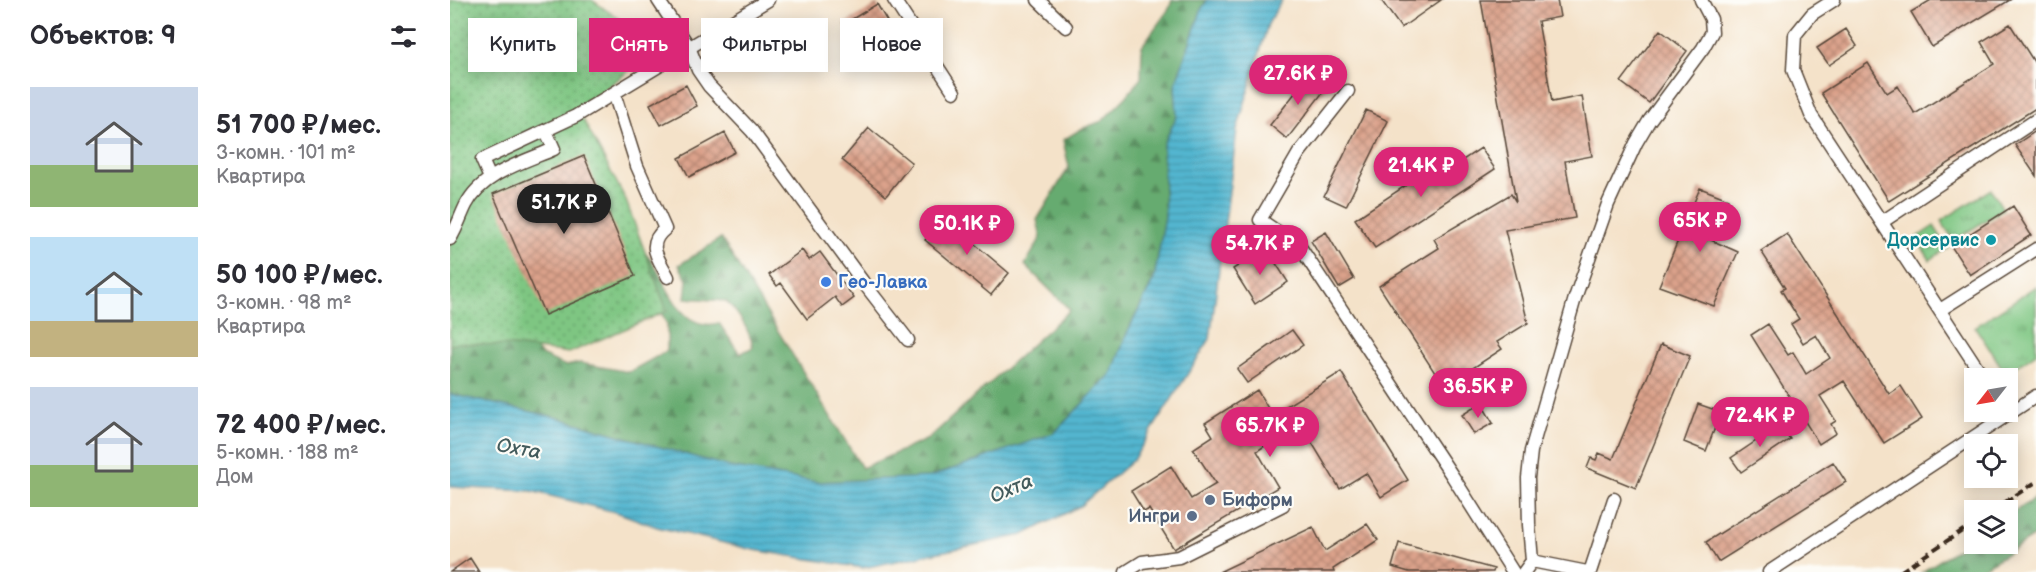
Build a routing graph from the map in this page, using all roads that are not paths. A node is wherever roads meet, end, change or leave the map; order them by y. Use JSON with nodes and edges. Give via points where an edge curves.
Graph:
{"nodes":[{"id":1,"x":658,"y":0,"type":"edge"},
{"id":2,"x":894,"y":0,"type":"edge"},
{"id":3,"x":1038,"y":0,"type":"edge"},
{"id":4,"x":1701,"y":0,"type":"edge"},
{"id":5,"x":1834,"y":0,"type":"edge"},
{"id":6,"x":759,"y":2,"type":"edge"},
{"id":7,"x":670,"y":18,"type":"edge"},
{"id":8,"x":1065,"y":27,"type":"dead end"},
{"id":9,"x":689,"y":47,"type":"joint"},
{"id":10,"x":648,"y":72,"type":"edge"},
{"id":11,"x":1348,"y":91,"type":"dead end"},
{"id":12,"x":954,"y":92,"type":"dead end"},
{"id":13,"x":614,"y":93,"type":"junction"},
{"id":14,"x":2036,"y":120,"type":"edge"},
{"id":15,"x":546,"y":131,"type":"junction"},
{"id":16,"x":490,"y":178,"type":"junction"},
{"id":17,"x":1882,"y":222,"type":"junction"},
{"id":18,"x":450,"y":239,"type":"edge"},
{"id":19,"x":2036,"y":249,"type":"edge"},
{"id":20,"x":668,"y":277,"type":"dead end"},
{"id":21,"x":1940,"y":310,"type":"junction"},
{"id":22,"x":908,"y":340,"type":"dead end"},
{"id":23,"x":1978,"y":368,"type":"edge"},
{"id":24,"x":2036,"y":396,"type":"edge"},
{"id":25,"x":2018,"y":406,"type":"edge"},
{"id":26,"x":1993,"y":422,"type":"edge"},
{"id":27,"x":1614,"y":500,"type":"dead end"},
{"id":28,"x":1283,"y":505,"type":"dead end"},
{"id":29,"x":1532,"y":561,"type":"junction"},
{"id":30,"x":1126,"y":572,"type":"edge"},
{"id":31,"x":1513,"y":572,"type":"edge"},
{"id":32,"x":1524,"y":572,"type":"edge"},
{"id":33,"x":1589,"y":572,"type":"edge"},
{"id":34,"x":1769,"y":572,"type":"edge"}],
"edges":[{"from":1,"to":7,"type":"street"},
{"from":2,"to":12,"type":"street"},
{"from":3,"to":8,"type":"street"},
{"from":4,"to":29,"type":"street","via":[[1712,19],[1712,32],[1636,143],[1608,204],[1575,298],[1531,451],[1528,525]]},
{"from":5,"to":17,"type":"street","via":[[1812,14],[1795,35],[1793,70],[1811,115]]},
{"from":6,"to":9,"type":"street"},
{"from":9,"to":22,"type":"street","via":[[709,86],[752,131]]},
{"from":10,"to":13,"type":"street"},
{"from":11,"to":31,"type":"street","via":[[1299,153],[1260,220],[1300,247]]},
{"from":13,"to":15,"type":"street"},
{"from":13,"to":20,"type":"street","via":[[637,166],[665,229],[654,243]]},
{"from":14,"to":17,"type":"street"},
{"from":15,"to":16,"type":"street","via":[[554,149]]},
{"from":15,"to":16,"type":"street","via":[[482,160]]},
{"from":16,"to":18,"type":"street","via":[[467,204]]},
{"from":17,"to":21,"type":"street"},
{"from":19,"to":21,"type":"street"},
{"from":21,"to":23,"type":"street"},
{"from":24,"to":25,"type":"street"},
{"from":26,"to":34,"type":"street"},
{"from":27,"to":33,"type":"street"},
{"from":28,"to":30,"type":"street","via":[[1179,557],[1142,562]]},
{"from":29,"to":32,"type":"street"},
{"from":29,"to":33,"type":"street"}]}
